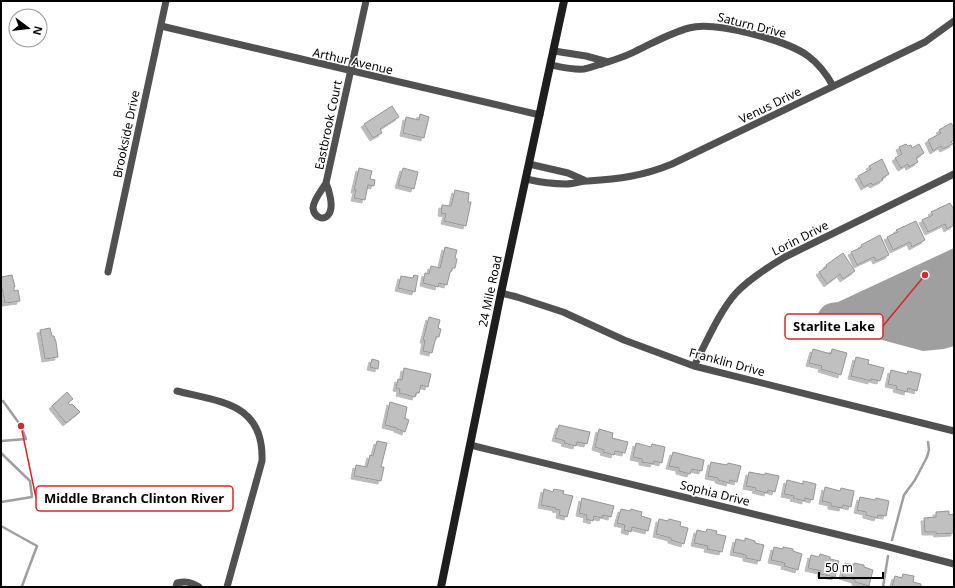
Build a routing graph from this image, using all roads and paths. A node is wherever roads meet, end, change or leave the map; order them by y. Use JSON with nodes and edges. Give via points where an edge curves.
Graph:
{"nodes":[{"id":1,"x":166,"y":1,"type":"edge"},
{"id":2,"x":366,"y":1,"type":"edge"},
{"id":3,"x":564,"y":1,"type":"edge"},
{"id":4,"x":954,"y":21,"type":"edge"},
{"id":5,"x":161,"y":26,"type":"junction"},
{"id":6,"x":554,"y":51,"type":"junction"},
{"id":7,"x":608,"y":62,"type":"junction"},
{"id":8,"x":551,"y":65,"type":"junction"},
{"id":9,"x":351,"y":72,"type":"junction"},
{"id":10,"x":833,"y":86,"type":"junction"},
{"id":11,"x":540,"y":115,"type":"junction"},
{"id":12,"x":529,"y":164,"type":"junction"},
{"id":13,"x":954,"y":174,"type":"edge"},
{"id":14,"x":526,"y":179,"type":"junction"},
{"id":15,"x":586,"y":181,"type":"junction"},
{"id":16,"x":326,"y":183,"type":"dead end"},
{"id":17,"x":108,"y":272,"type":"dead end"},
{"id":18,"x":502,"y":293,"type":"junction"},
{"id":19,"x":694,"y":366,"type":"junction"},
{"id":20,"x":177,"y":391,"type":"dead end"},
{"id":21,"x":954,"y":431,"type":"edge"},
{"id":22,"x":470,"y":445,"type":"junction"},
{"id":23,"x":954,"y":564,"type":"edge"},
{"id":24,"x":176,"y":587,"type":"edge"},
{"id":25,"x":199,"y":587,"type":"edge"},
{"id":26,"x":227,"y":587,"type":"edge"},
{"id":27,"x":440,"y":587,"type":"edge"}],
"edges":[{"from":1,"to":5,"type":"street","name":"Brookside Drive"},
{"from":2,"to":9,"type":"street","name":"Eastbrook Court"},
{"from":3,"to":6,"type":"street","name":"24 Mile Road"},
{"from":4,"to":10,"type":"street","name":"Venus Drive","via":[[925,42]]},
{"from":5,"to":9,"type":"street","name":"Arthur Avenue"},
{"from":5,"to":17,"type":"street","name":"Brookside Drive"},
{"from":6,"to":7,"type":"street"},
{"from":6,"to":8,"type":"street","name":"24 Mile Road"},
{"from":7,"to":8,"type":"street","name":"Saturn Drive","via":[[584,69]]},
{"from":7,"to":10,"type":"street","name":"Saturn Drive","via":[[676,32],[697,26],[708,26],[735,30],[795,48],[820,66]]},
{"from":8,"to":11,"type":"street","name":"24 Mile Road"},
{"from":9,"to":11,"type":"street","name":"Arthur Avenue"},
{"from":9,"to":16,"type":"street","name":"Eastbrook Court"},
{"from":10,"to":15,"type":"street","name":"Venus Drive","via":[[658,170],[620,179]]},
{"from":11,"to":12,"type":"street","name":"24 Mile Road"},
{"from":12,"to":14,"type":"street","name":"24 Mile Road"},
{"from":12,"to":15,"type":"street","name":"Venus Drive","via":[[568,173]]},
{"from":13,"to":19,"type":"street","name":"Lorin Drive","via":[[785,256],[764,269],[736,293],[728,304]]},
{"from":14,"to":15,"type":"street","name":"Venus Drive","via":[[567,184]]},
{"from":14,"to":18,"type":"street","name":"24 Mile Road"},
{"from":18,"to":19,"type":"street","name":"Franklin Drive","via":[[563,312],[624,340]]},
{"from":18,"to":22,"type":"street","name":"24 Mile Road"},
{"from":19,"to":21,"type":"street","name":"Franklin Drive"},
{"from":20,"to":26,"type":"street","via":[[235,407],[252,421],[261,440],[262,461]]},
{"from":22,"to":23,"type":"street","name":"Sophia Drive"},
{"from":22,"to":27,"type":"street","name":"24 Mile Road"},
{"from":24,"to":25,"type":"street","via":[[177,583],[192,582]]}]}
